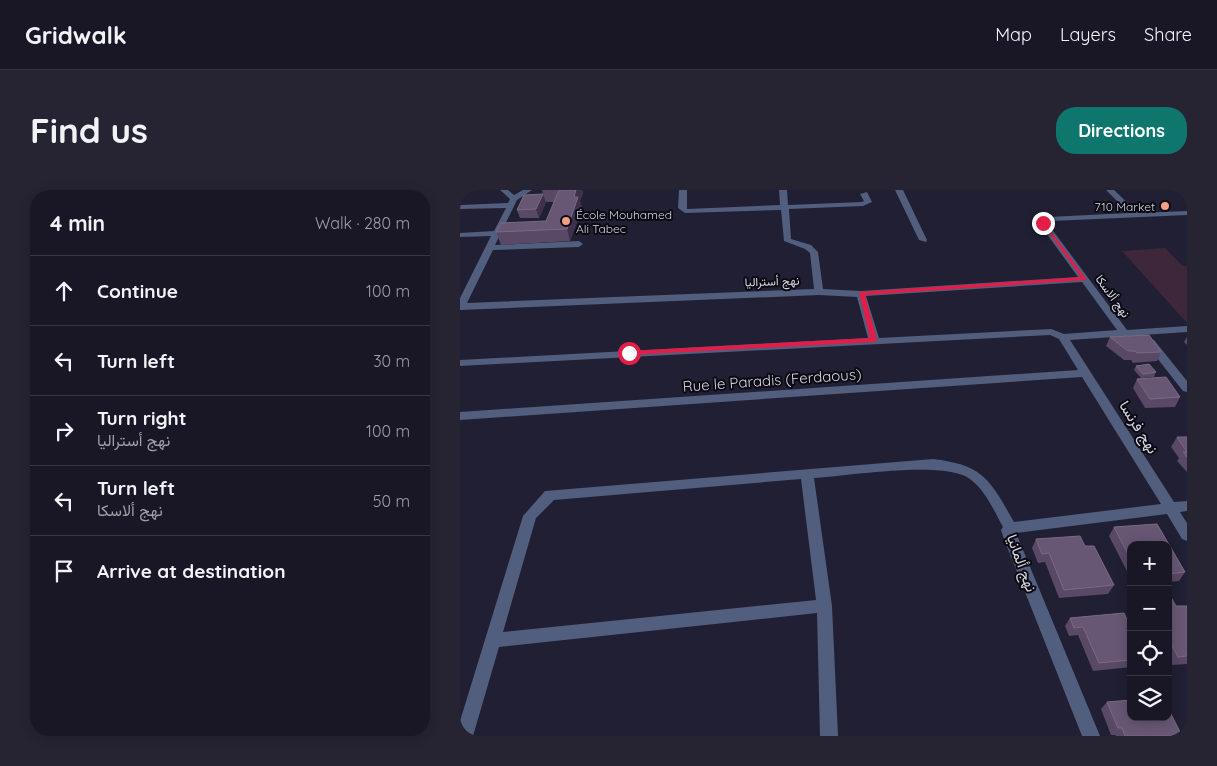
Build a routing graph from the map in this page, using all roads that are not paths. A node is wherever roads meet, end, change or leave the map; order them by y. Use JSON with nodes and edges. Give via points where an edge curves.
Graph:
{"nodes":[{"id":1,"x":504,"y":190,"type":"edge"},
{"id":2,"x":528,"y":190,"type":"edge"},
{"id":3,"x":683,"y":190,"type":"edge"},
{"id":4,"x":782,"y":190,"type":"edge"},
{"id":5,"x":899,"y":190,"type":"edge"},
{"id":6,"x":1110,"y":190,"type":"edge"},
{"id":7,"x":1185,"y":190,"type":"edge"},
{"id":8,"x":864,"y":194,"type":"dead end"},
{"id":9,"x":1187,"y":194,"type":"edge"},
{"id":10,"x":513,"y":202,"type":"junction"},
{"id":11,"x":460,"y":207,"type":"edge"},
{"id":12,"x":784,"y":207,"type":"junction"},
{"id":13,"x":1187,"y":213,"type":"edge"},
{"id":14,"x":1136,"y":215,"type":"junction"},
{"id":15,"x":498,"y":234,"type":"junction"},
{"id":16,"x":460,"y":235,"type":"edge"},
{"id":17,"x":923,"y":240,"type":"dead end"},
{"id":18,"x":579,"y":244,"type":"dead end"},
{"id":19,"x":490,"y":248,"type":"junction"},
{"id":20,"x":1085,"y":279,"type":"junction"},
{"id":21,"x":819,"y":292,"type":"junction"},
{"id":22,"x":861,"y":294,"type":"junction"},
{"id":23,"x":460,"y":306,"type":"edge"},
{"id":24,"x":1187,"y":329,"type":"edge"},
{"id":25,"x":1142,"y":332,"type":"junction"},
{"id":26,"x":1124,"y":333,"type":"junction"},
{"id":27,"x":1063,"y":337,"type":"junction"},
{"id":28,"x":874,"y":340,"type":"junction"},
{"id":29,"x":460,"y":363,"type":"edge"},
{"id":30,"x":1086,"y":373,"type":"junction"},
{"id":31,"x":1187,"y":388,"type":"edge"},
{"id":32,"x":460,"y":416,"type":"edge"},
{"id":33,"x":807,"y":474,"type":"junction"},
{"id":34,"x":1187,"y":506,"type":"edge"},
{"id":35,"x":1170,"y":508,"type":"junction"},
{"id":36,"x":1010,"y":528,"type":"junction"},
{"id":37,"x":1187,"y":535,"type":"edge"},
{"id":38,"x":824,"y":606,"type":"junction"},
{"id":39,"x":493,"y":640,"type":"junction"},
{"id":40,"x":464,"y":736,"type":"edge"},
{"id":41,"x":829,"y":736,"type":"edge"},
{"id":42,"x":1091,"y":736,"type":"edge"}],
"edges":[{"from":1,"to":10,"type":"street"},
{"from":2,"to":10,"type":"street"},
{"from":3,"to":12,"type":"street","via":[[682,208],[685,211]]},
{"from":4,"to":12,"type":"street"},
{"from":5,"to":17,"type":"street"},
{"from":6,"to":14,"type":"street"},
{"from":7,"to":9,"type":"street"},
{"from":8,"to":12,"type":"street","via":[[868,202],[863,204]]},
{"from":10,"to":11,"type":"street"},
{"from":10,"to":15,"type":"street"},
{"from":12,"to":21,"type":"street","via":[[788,242],[808,247],[814,252]]},
{"from":13,"to":14,"type":"street","name":"نهج ألاسكا"},
{"from":14,"to":20,"type":"street","name":"نهج ألاسكا","via":[[1049,219],[1043,223]]},
{"from":15,"to":16,"type":"street"},
{"from":15,"to":19,"type":"street"},
{"from":18,"to":19,"type":"street"},
{"from":19,"to":23,"type":"street"},
{"from":20,"to":22,"type":"street","name":"نهج أستراليا"},
{"from":20,"to":26,"type":"street","name":"نهج ألاسكا"},
{"from":21,"to":22,"type":"street","name":"نهج أستراليا"},
{"from":21,"to":23,"type":"street","name":"نهج أستراليا"},
{"from":22,"to":28,"type":"street"},
{"from":24,"to":25,"type":"street"},
{"from":25,"to":26,"type":"street"},
{"from":25,"to":31,"type":"street"},
{"from":26,"to":27,"type":"street"},
{"from":27,"to":28,"type":"street","via":[[1051,332]]},
{"from":27,"to":30,"type":"street","name":"نهج فرنسا"},
{"from":28,"to":29,"type":"street"},
{"from":30,"to":32,"type":"street","name":"Rue le Paradis (Ferdaous)"},
{"from":30,"to":35,"type":"street","name":"نهج فرنسا"},
{"from":33,"to":36,"type":"street","via":[[952,465],[970,471],[982,482]]},
{"from":33,"to":38,"type":"street"},
{"from":33,"to":39,"type":"street","via":[[550,495],[530,516]]},
{"from":34,"to":35,"type":"street","name":"نهج ألمانيا"},
{"from":35,"to":36,"type":"street","name":"نهج ألمانيا"},
{"from":35,"to":37,"type":"street","name":"نهج فرنسا"},
{"from":36,"to":42,"type":"street","name":"نهج ألمانيا","via":[[1010,539]]},
{"from":38,"to":39,"type":"street"},
{"from":38,"to":41,"type":"street"},
{"from":39,"to":40,"type":"street"}]}
